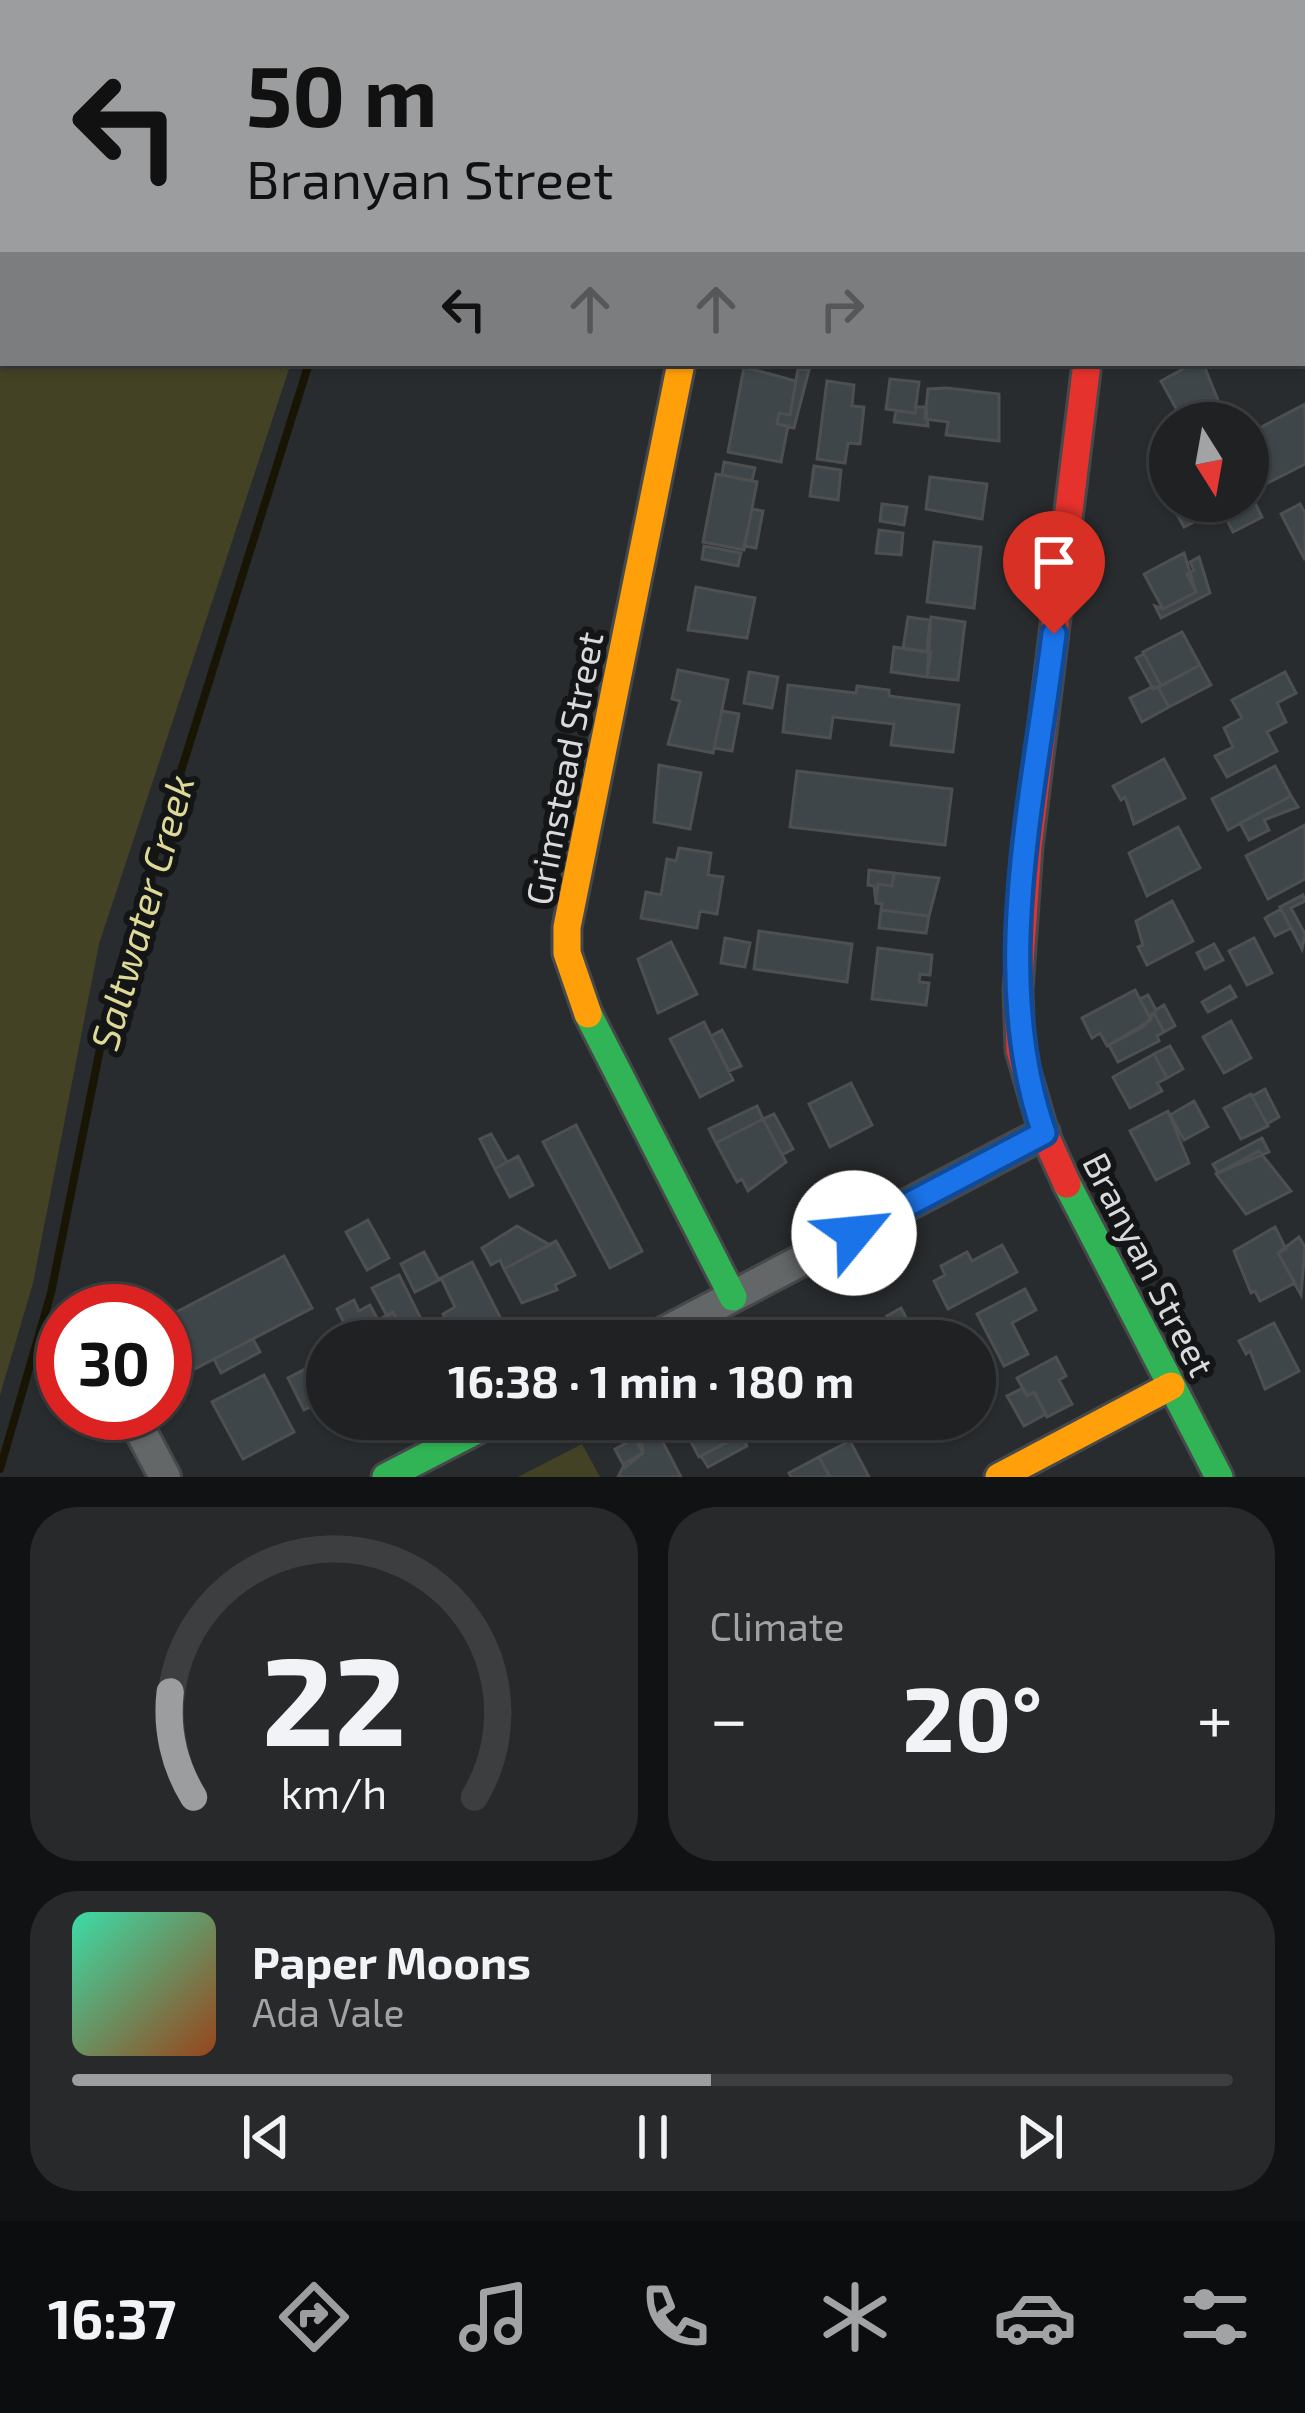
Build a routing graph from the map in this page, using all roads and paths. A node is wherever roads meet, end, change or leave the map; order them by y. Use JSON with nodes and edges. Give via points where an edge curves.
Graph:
{"nodes":[{"id":1,"x":680,"y":366,"type":"edge"},
{"id":2,"x":1087,"y":366,"type":"edge"},
{"id":3,"x":1044,"y":1133,"type":"junction"},
{"id":4,"x":733,"y":1297,"type":"junction"},
{"id":5,"x":689,"y":1320,"type":"edge"},
{"id":6,"x":1171,"y":1386,"type":"junction"},
{"id":7,"x":145,"y":1440,"type":"edge"},
{"id":8,"x":457,"y":1440,"type":"edge"},
{"id":9,"x":165,"y":1477,"type":"edge"},
{"id":10,"x":386,"y":1477,"type":"edge"},
{"id":11,"x":999,"y":1477,"type":"edge"},
{"id":12,"x":1219,"y":1477,"type":"edge"}],
"edges":[{"from":1,"to":4,"type":"street","name":"Grimstead Street","via":[[567,953],[580,1001]]},
{"from":2,"to":3,"type":"street","name":"Branyan Street","via":[[1021,916],[1020,1050]]},
{"from":3,"to":4,"type":"street"},
{"from":3,"to":6,"type":"street","name":"Branyan Street"},
{"from":4,"to":5,"type":"street"},
{"from":6,"to":11,"type":"street"},
{"from":6,"to":12,"type":"street","name":"Branyan Street"},
{"from":7,"to":9,"type":"street"},
{"from":8,"to":10,"type":"street"}]}
